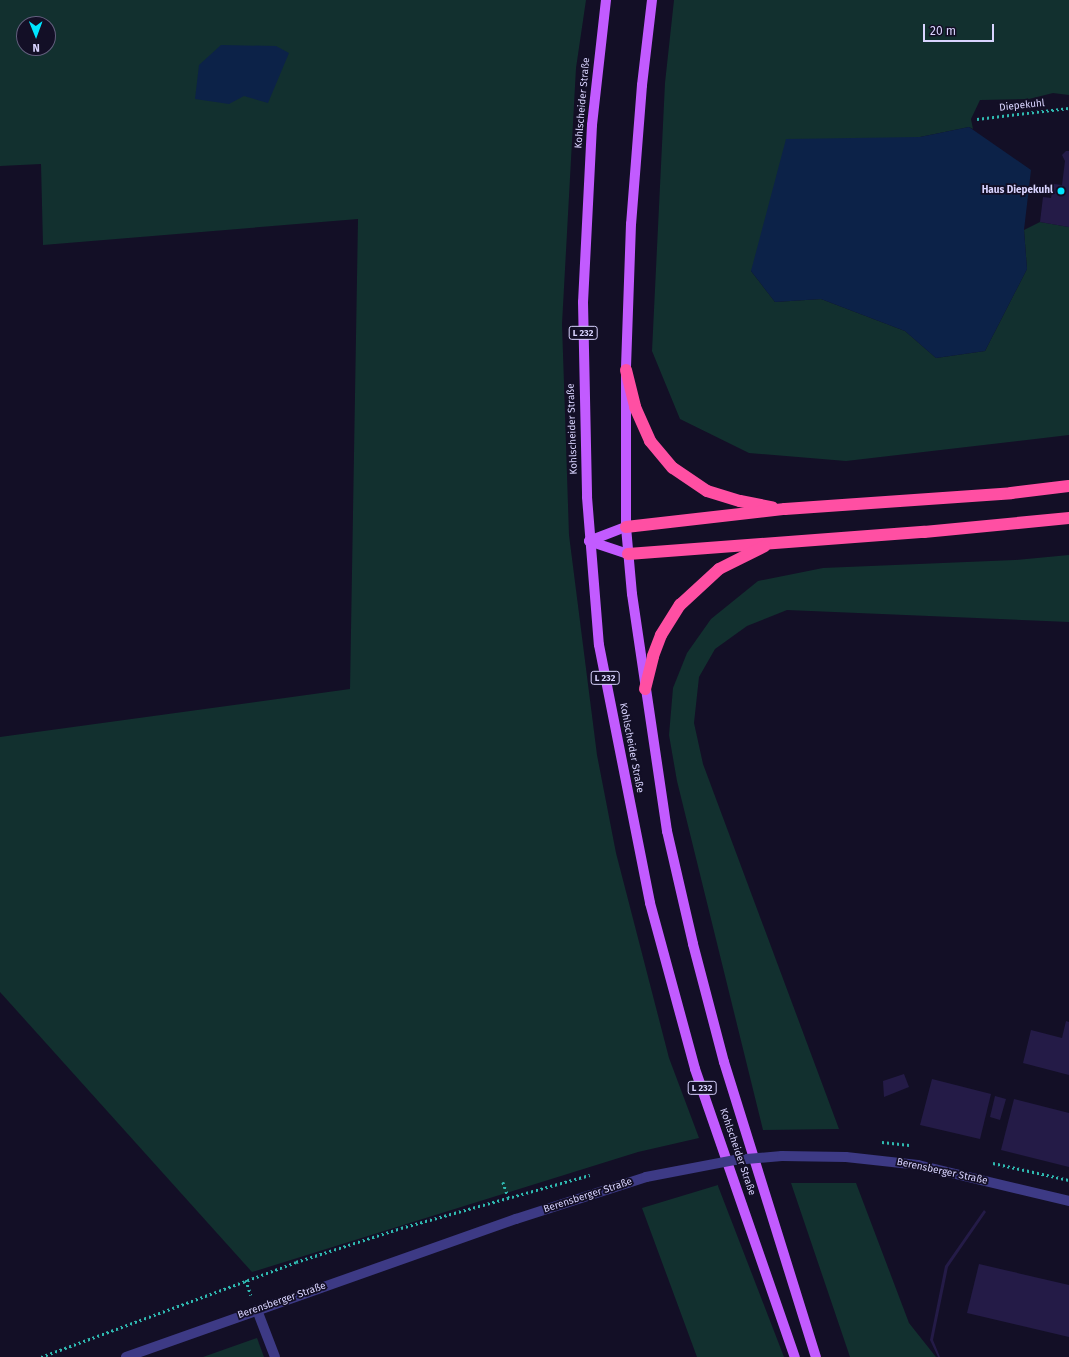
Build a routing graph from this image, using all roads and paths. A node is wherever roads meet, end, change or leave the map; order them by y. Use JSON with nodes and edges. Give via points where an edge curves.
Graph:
{"nodes":[{"id":1,"x":606,"y":0,"type":"edge"},
{"id":2,"x":652,"y":0,"type":"edge"},
{"id":3,"x":1069,"y":108,"type":"edge"},
{"id":4,"x":978,"y":119,"type":"dead end"},
{"id":5,"x":626,"y":370,"type":"junction"},
{"id":6,"x":1069,"y":486,"type":"edge"},
{"id":7,"x":785,"y":509,"type":"junction"},
{"id":8,"x":1069,"y":518,"type":"edge"},
{"id":9,"x":626,"y":527,"type":"junction"},
{"id":10,"x":589,"y":541,"type":"junction"},
{"id":11,"x":772,"y":542,"type":"junction"},
{"id":12,"x":628,"y":554,"type":"junction"},
{"id":13,"x":645,"y":689,"type":"junction"},
{"id":14,"x":597,"y":1173,"type":"dead end"},
{"id":15,"x":503,"y":1182,"type":"dead end"},
{"id":16,"x":509,"y":1199,"type":"junction"},
{"id":17,"x":1069,"y":1201,"type":"edge"},
{"id":18,"x":516,"y":1219,"type":"junction"},
{"id":19,"x":257,"y":1310,"type":"junction"},
{"id":20,"x":41,"y":1357,"type":"edge"},
{"id":21,"x":126,"y":1357,"type":"edge"},
{"id":22,"x":275,"y":1357,"type":"edge"},
{"id":23,"x":795,"y":1357,"type":"edge"},
{"id":24,"x":816,"y":1357,"type":"edge"}],
"edges":[{"from":1,"to":10,"type":"main road","name":"Kohlscheider Straße","number":"L 232","via":[[592,125],[583,302]]},
{"from":2,"to":5,"type":"main road","name":"Kohlscheider Straße","number":"L 232","via":[[642,85],[631,224]]},
{"from":3,"to":4,"type":"path","name":"Diepekuhl"},
{"from":5,"to":7,"type":"highway","via":[[634,407],[650,441],[673,468],[707,491],[740,501]]},
{"from":5,"to":9,"type":"main road","name":"Kohlscheider Straße","number":"L 232"},
{"from":6,"to":7,"type":"highway","via":[[1011,493]]},
{"from":7,"to":9,"type":"highway"},
{"from":8,"to":11,"type":"highway","via":[[924,532]]},
{"from":9,"to":10,"type":"main road"},
{"from":9,"to":12,"type":"main road","name":"Kohlscheider Straße","number":"L 232"},
{"from":10,"to":12,"type":"main road"},
{"from":10,"to":23,"type":"main road","name":"Kohlscheider Straße","number":"L 232","via":[[599,646],[650,903],[695,1069]]},
{"from":11,"to":12,"type":"highway"},
{"from":11,"to":13,"type":"highway","via":[[719,569],[680,605],[652,656]]},
{"from":12,"to":13,"type":"main road","name":"Kohlscheider Straße","number":"L 232"},
{"from":13,"to":24,"type":"main road","name":"Kohlscheider Straße","number":"L 232","via":[[667,831],[693,944],[724,1062]]},
{"from":14,"to":16,"type":"path"},
{"from":15,"to":16,"type":"path"},
{"from":16,"to":18,"type":"path"},
{"from":16,"to":20,"type":"path","via":[[401,1228],[296,1262]]},
{"from":17,"to":18,"type":"street","name":"Berensberger Straße","bridge":true,"via":[[918,1165],[846,1157],[782,1156],[735,1160],[646,1177]]},
{"from":18,"to":19,"type":"street","name":"Berensberger Straße"},
{"from":19,"to":21,"type":"street","name":"Berensberger Straße"},
{"from":19,"to":22,"type":"street"}]}
